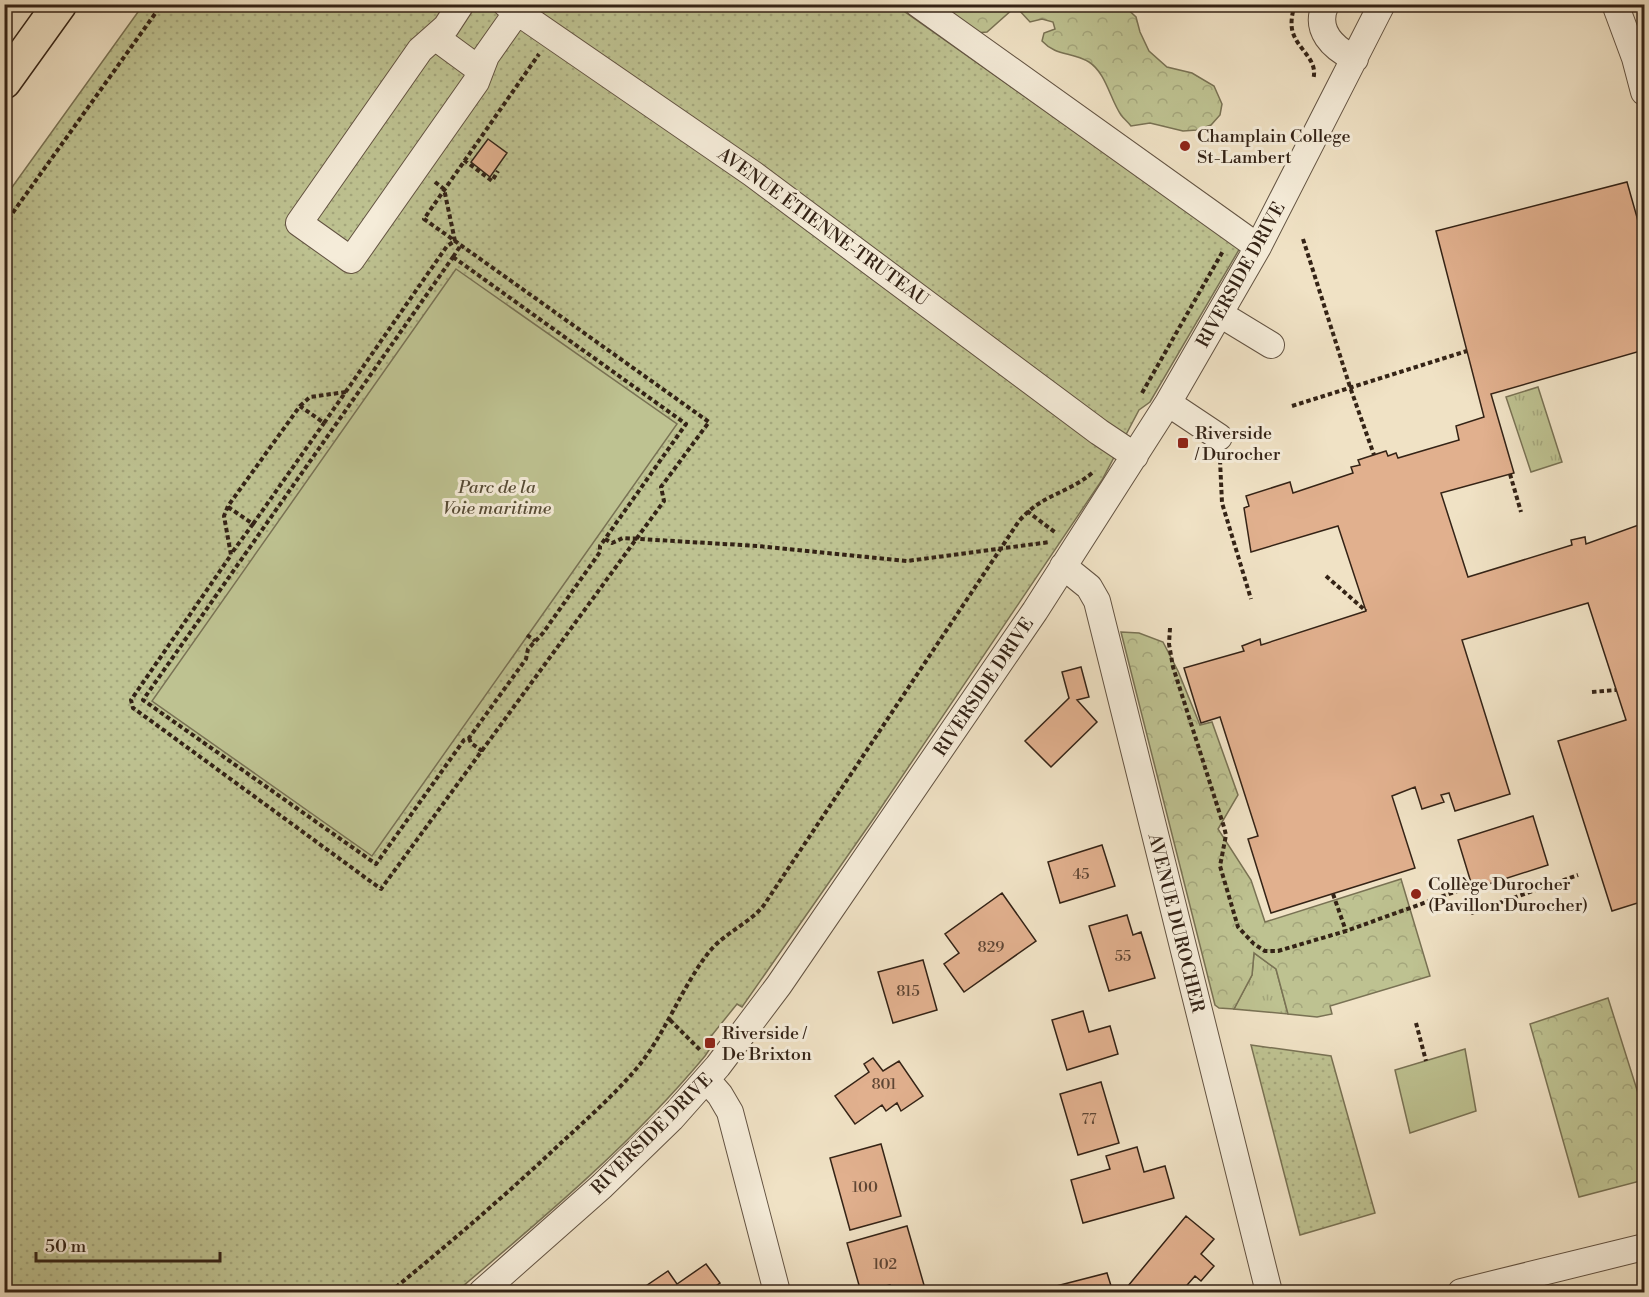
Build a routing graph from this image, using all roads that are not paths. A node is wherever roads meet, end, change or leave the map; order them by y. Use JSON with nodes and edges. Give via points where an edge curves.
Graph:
{"nodes":[{"id":1,"x":60,"y":4,"type":"edge"},
{"id":2,"x":461,"y":4,"type":"edge"},
{"id":3,"x":918,"y":4,"type":"edge"},
{"id":4,"x":1326,"y":4,"type":"edge"},
{"id":5,"x":1382,"y":4,"type":"edge"},
{"id":6,"x":1615,"y":4,"type":"edge"},
{"id":7,"x":511,"y":8,"type":"edge"},
{"id":8,"x":435,"y":37,"type":"junction"},
{"id":9,"x":1355,"y":59,"type":"junction"},
{"id":10,"x":480,"y":70,"type":"junction"},
{"id":11,"x":4,"y":82,"type":"edge"},
{"id":12,"x":1644,"y":92,"type":"edge"},
{"id":13,"x":1258,"y":247,"type":"junction"},
{"id":14,"x":1220,"y":314,"type":"junction"},
{"id":15,"x":1271,"y":345,"type":"dead end"},
{"id":16,"x":1168,"y":403,"type":"junction"},
{"id":17,"x":1219,"y":437,"type":"road end"},
{"id":18,"x":1135,"y":456,"type":"junction"},
{"id":19,"x":1064,"y":566,"type":"junction"},
{"id":20,"x":706,"y":1068,"type":"junction"},
{"id":21,"x":1644,"y":1247,"type":"edge"},
{"id":22,"x":482,"y":1293,"type":"edge"},
{"id":23,"x":777,"y":1293,"type":"edge"},
{"id":24,"x":1269,"y":1293,"type":"edge"},
{"id":25,"x":1461,"y":1293,"type":"edge"}],
"edges":[{"from":1,"to":11,"type":"highway"},
{"from":2,"to":8,"type":"street"},
{"from":3,"to":13,"type":"street"},
{"from":4,"to":9,"type":"street","via":[[1321,15],[1322,30],[1334,46]]},
{"from":5,"to":9,"type":"street","name":"RIVERSIDE DRIVE"},
{"from":6,"to":12,"type":"street"},
{"from":7,"to":10,"type":"street"},
{"from":7,"to":18,"type":"street","name":"AVENUE ÉTIENNE-TRUTEAU","via":[[753,174]]},
{"from":8,"to":10,"type":"street"},
{"from":8,"to":10,"type":"street","via":[[420,50],[299,223],[351,260],[476,82]]},
{"from":9,"to":13,"type":"street","name":"RIVERSIDE DRIVE"},
{"from":13,"to":14,"type":"street","name":"RIVERSIDE DRIVE"},
{"from":14,"to":15,"type":"street"},
{"from":14,"to":16,"type":"street","name":"RIVERSIDE DRIVE"},
{"from":16,"to":17,"type":"street"},
{"from":16,"to":18,"type":"street","name":"RIVERSIDE DRIVE"},
{"from":18,"to":19,"type":"street","name":"RIVERSIDE DRIVE"},
{"from":19,"to":20,"type":"street","name":"RIVERSIDE DRIVE","via":[[752,1023]]},
{"from":19,"to":24,"type":"street","name":"AVENUE DUROCHER","via":[[1089,587],[1097,601]]},
{"from":20,"to":22,"type":"street","name":"RIVERSIDE DRIVE","via":[[656,1134]]},
{"from":20,"to":23,"type":"street","via":[[730,1112]]},
{"from":21,"to":25,"type":"street"}]}
